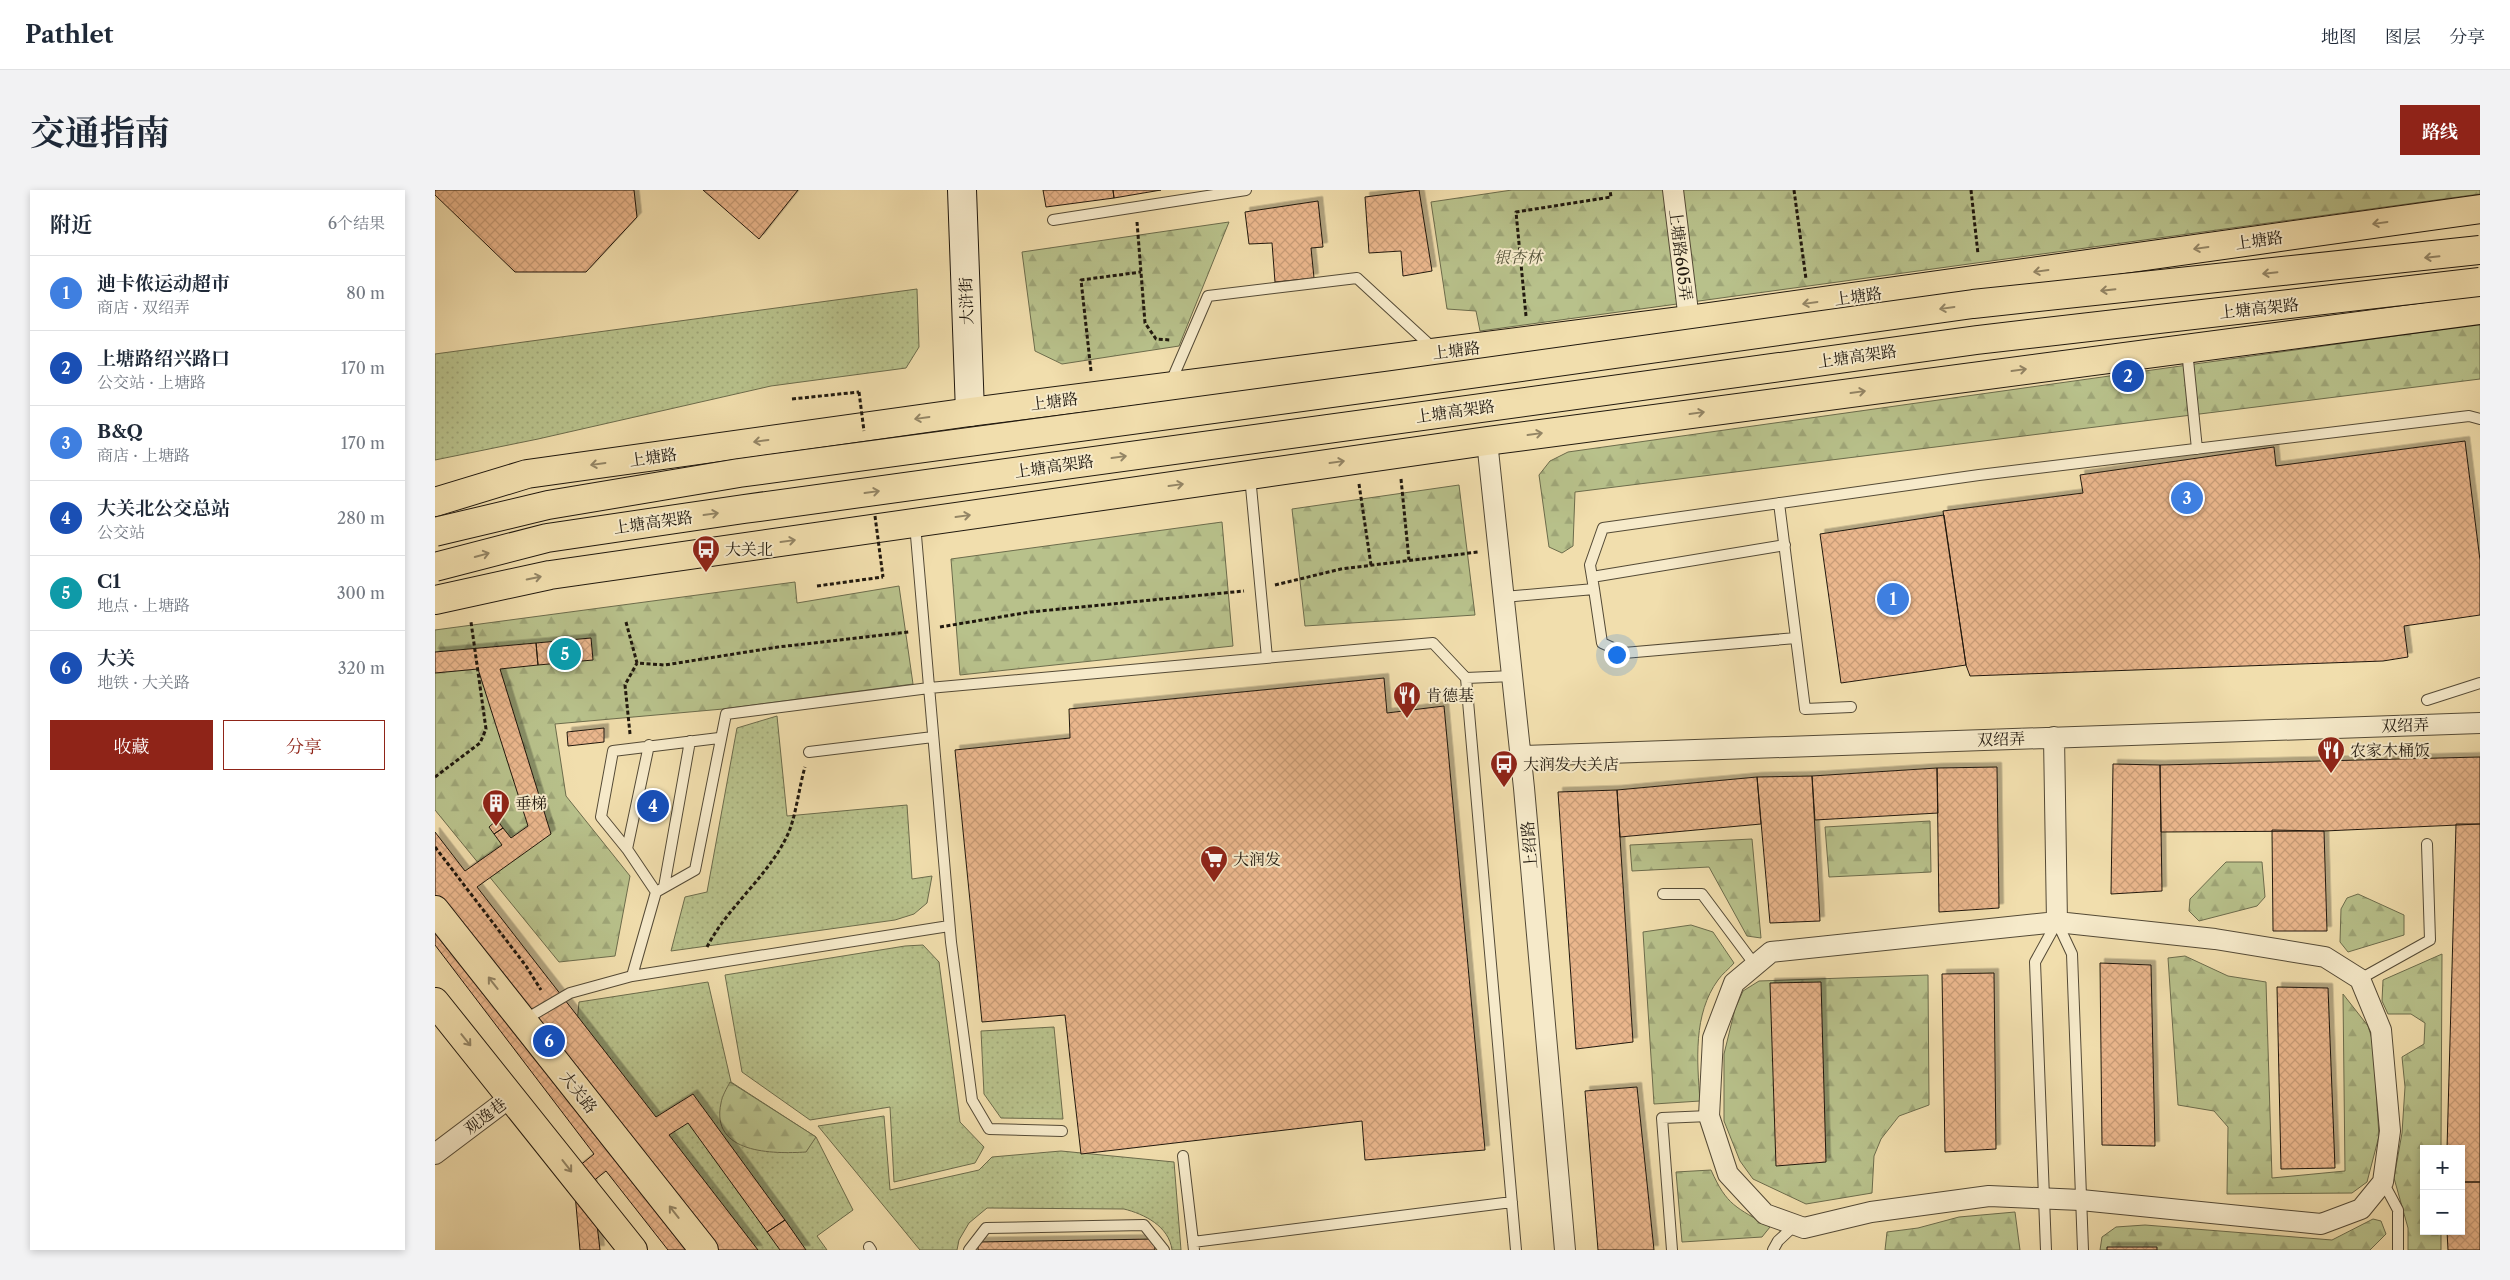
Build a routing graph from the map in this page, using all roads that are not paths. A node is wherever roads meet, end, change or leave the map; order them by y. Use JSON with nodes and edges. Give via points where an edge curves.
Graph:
{"nodes":[{"id":1,"x":962,"y":190,"type":"edge"},
{"id":2,"x":1246,"y":190,"type":"edge"},
{"id":3,"x":1673,"y":190,"type":"edge"},
{"id":4,"x":2480,"y":209,"type":"edge"},
{"id":5,"x":1053,"y":220,"type":"dead end"},
{"id":6,"x":2480,"y":250,"type":"edge"},
{"id":7,"x":2480,"y":282,"type":"edge"},
{"id":8,"x":2480,"y":310,"type":"edge"},
{"id":9,"x":1689,"y":320,"type":"junction"},
{"id":10,"x":2187,"y":349,"type":"junction"},
{"id":11,"x":1438,"y":352,"type":"junction"},
{"id":12,"x":1169,"y":386,"type":"junction"},
{"id":13,"x":971,"y":412,"type":"junction"},
{"id":14,"x":2480,"y":418,"type":"edge"},
{"id":15,"x":1487,"y":441,"type":"junction"},
{"id":16,"x":2197,"y":449,"type":"junction"},
{"id":17,"x":1250,"y":475,"type":"junction"},
{"id":18,"x":435,"y":502,"type":"edge"},
{"id":19,"x":1779,"y":503,"type":"junction"},
{"id":20,"x":915,"y":523,"type":"junction"},
{"id":21,"x":435,"y":532,"type":"edge"},
{"id":22,"x":1785,"y":545,"type":"junction"},
{"id":23,"x":435,"y":567,"type":"edge"},
{"id":24,"x":1592,"y":577,"type":"junction"},
{"id":25,"x":1594,"y":589,"type":"junction"},
{"id":26,"x":1504,"y":597,"type":"junction"},
{"id":27,"x":435,"y":600,"type":"edge"},
{"id":28,"x":1796,"y":638,"type":"junction"},
{"id":29,"x":1267,"y":658,"type":"junction"},
{"id":30,"x":1513,"y":676,"type":"junction"},
{"id":31,"x":1466,"y":678,"type":"junction"},
{"id":32,"x":2480,"y":683,"type":"edge"},
{"id":33,"x":929,"y":688,"type":"junction"},
{"id":34,"x":2427,"y":700,"type":"dead end"},
{"id":35,"x":1851,"y":707,"type":"dead end"},
{"id":36,"x":2480,"y":723,"type":"edge"},
{"id":37,"x":933,"y":737,"type":"junction"},
{"id":38,"x":2054,"y":737,"type":"junction"},
{"id":39,"x":719,"y":738,"type":"junction"},
{"id":40,"x":690,"y":741,"type":"junction"},
{"id":41,"x":649,"y":746,"type":"junction"},
{"id":42,"x":809,"y":752,"type":"road end"},
{"id":43,"x":1521,"y":756,"type":"junction"},
{"id":44,"x":2427,"y":844,"type":"dead end"},
{"id":45,"x":627,"y":849,"type":"junction"},
{"id":46,"x":660,"y":889,"type":"junction"},
{"id":47,"x":1663,"y":894,"type":"dead end"},
{"id":48,"x":435,"y":910,"type":"edge"},
{"id":49,"x":2057,"y":922,"type":"junction"},
{"id":50,"x":949,"y":926,"type":"junction"},
{"id":51,"x":1755,"y":965,"type":"junction"},
{"id":52,"x":632,"y":976,"type":"junction"},
{"id":53,"x":2360,"y":978,"type":"junction"},
{"id":54,"x":435,"y":1002,"type":"edge"},
{"id":55,"x":523,"y":1021,"type":"junction"},
{"id":56,"x":512,"y":1096,"type":"junction"},
{"id":57,"x":1709,"y":1116,"type":"junction"},
{"id":58,"x":1062,"y":1131,"type":"dead end"},
{"id":59,"x":435,"y":1154,"type":"edge"},
{"id":60,"x":1183,"y":1156,"type":"dead end"},
{"id":61,"x":2383,"y":1182,"type":"junction"},
{"id":62,"x":2042,"y":1198,"type":"junction"},
{"id":63,"x":2081,"y":1200,"type":"junction"},
{"id":64,"x":1512,"y":1202,"type":"junction"},
{"id":65,"x":1795,"y":1224,"type":"junction"},
{"id":66,"x":1193,"y":1246,"type":"edge"},
{"id":67,"x":633,"y":1250,"type":"edge"},
{"id":68,"x":704,"y":1250,"type":"edge"},
{"id":69,"x":969,"y":1250,"type":"edge"},
{"id":70,"x":1164,"y":1250,"type":"edge"},
{"id":71,"x":1516,"y":1250,"type":"edge"},
{"id":72,"x":1565,"y":1250,"type":"edge"},
{"id":73,"x":1672,"y":1250,"type":"edge"},
{"id":74,"x":1773,"y":1250,"type":"edge"},
{"id":75,"x":2046,"y":1250,"type":"edge"},
{"id":76,"x":2083,"y":1250,"type":"edge"},
{"id":77,"x":2398,"y":1250,"type":"edge"}],
"edges":[{"from":1,"to":13,"type":"street","name":"大浒街"},
{"from":2,"to":5,"type":"lane"},
{"from":3,"to":9,"type":"street","name":"上塘路605弄"},
{"from":4,"to":9,"type":"main road","name":"上塘路","one_way":true},
{"from":6,"to":21,"type":"main road","name":"上塘高架路","one_way":true,"bridge":true,"via":[[1973,304],[739,473],[548,505]]},
{"from":23,"to":7,"type":"main road","name":"上塘高架路","one_way":true,"bridge":true,"via":[[547,538],[744,509],[1977,340]]},
{"from":8,"to":10,"type":"main road"},
{"from":9,"to":11,"type":"main road","name":"上塘路"},
{"from":15,"to":10,"type":"main road","one_way":true},
{"from":10,"to":16,"type":"lane"},
{"from":11,"to":12,"type":"main road","name":"上塘路"},
{"from":11,"to":12,"type":"lane","via":[[1357,278],[1207,296]]},
{"from":12,"to":13,"type":"main road","name":"上塘路"},
{"from":13,"to":18,"type":"main road","name":"上塘路","one_way":true,"via":[[527,474]]},
{"from":14,"to":16,"type":"lane","via":[[2469,416]]},
{"from":17,"to":15,"type":"main road","one_way":true},
{"from":15,"to":26,"type":"street","name":"上绍路"},
{"from":16,"to":19,"type":"lane"},
{"from":20,"to":17,"type":"main road","one_way":true},
{"from":17,"to":29,"type":"lane"},
{"from":19,"to":22,"type":"lane"},
{"from":19,"to":24,"type":"lane","via":[[1603,528],[1590,565]]},
{"from":27,"to":20,"type":"main road","one_way":true,"via":[[550,575]]},
{"from":20,"to":33,"type":"lane"},
{"from":22,"to":24,"type":"lane"},
{"from":22,"to":28,"type":"lane"},
{"from":24,"to":25,"type":"lane"},
{"from":25,"to":26,"type":"lane"},
{"from":25,"to":28,"type":"lane","via":[[1602,643],[1624,653]]},
{"from":26,"to":30,"type":"street","name":"上绍路"},
{"from":28,"to":35,"type":"lane","via":[[1805,708]]},
{"from":29,"to":31,"type":"lane","via":[[1433,643]]},
{"from":29,"to":33,"type":"lane"},
{"from":30,"to":31,"type":"lane"},
{"from":30,"to":43,"type":"street","name":"上绍路"},
{"from":31,"to":64,"type":"lane"},
{"from":32,"to":34,"type":"lane"},
{"from":33,"to":37,"type":"lane"},
{"from":33,"to":39,"type":"lane","via":[[726,714]]},
{"from":36,"to":38,"type":"street","name":"双绍弄"},
{"from":37,"to":42,"type":"lane"},
{"from":37,"to":50,"type":"lane"},
{"from":38,"to":43,"type":"street","name":"双绍弄"},
{"from":38,"to":49,"type":"street"},
{"from":39,"to":40,"type":"lane"},
{"from":39,"to":46,"type":"lane","via":[[695,870]]},
{"from":40,"to":41,"type":"lane"},
{"from":40,"to":46,"type":"lane"},
{"from":41,"to":45,"type":"lane"},
{"from":41,"to":45,"type":"lane","via":[[613,751],[601,817]]},
{"from":43,"to":72,"type":"street","name":"上绍路"},
{"from":44,"to":53,"type":"lane","via":[[2430,940]]},
{"from":45,"to":46,"type":"lane"},
{"from":46,"to":52,"type":"lane"},
{"from":47,"to":51,"type":"lane","via":[[1701,894]]},
{"from":55,"to":48,"type":"main road","name":"大关路","one_way":true},
{"from":49,"to":51,"type":"street","via":[[1771,952]]},
{"from":49,"to":53,"type":"street","via":[[2215,938],[2325,957]]},
{"from":49,"to":62,"type":"lane","via":[[2035,962]]},
{"from":49,"to":63,"type":"lane","via":[[2072,954]]},
{"from":50,"to":52,"type":"lane"},
{"from":50,"to":58,"type":"lane","via":[[972,1100],[989,1129]]},
{"from":51,"to":57,"type":"street","via":[[1734,983],[1713,1038]]},
{"from":52,"to":55,"type":"lane","via":[[570,993]]},
{"from":53,"to":61,"type":"street","via":[[2381,1030],[2390,1131]]},
{"from":54,"to":56,"type":"main road","one_way":true},
{"from":68,"to":55,"type":"main road","name":"大关路","one_way":true},
{"from":56,"to":59,"type":"street","name":"观逸巷"},
{"from":56,"to":67,"type":"main road","one_way":true},
{"from":57,"to":65,"type":"street","via":[[1727,1174],[1765,1214]]},
{"from":57,"to":73,"type":"lane","via":[[1662,1118]]},
{"from":60,"to":66,"type":"lane"},
{"from":61,"to":63,"type":"street","via":[[2361,1209],[2321,1224]]},
{"from":61,"to":77,"type":"lane","via":[[2398,1210]]},
{"from":62,"to":63,"type":"street"},
{"from":62,"to":65,"type":"street","via":[[1989,1196],[1871,1212],[1804,1228]]},
{"from":62,"to":75,"type":"lane"},
{"from":63,"to":76,"type":"lane"},
{"from":64,"to":66,"type":"lane"},
{"from":64,"to":71,"type":"lane"},
{"from":65,"to":74,"type":"lane"},
{"from":69,"to":70,"type":"lane","via":[[986,1228],[1144,1225]]}]}
